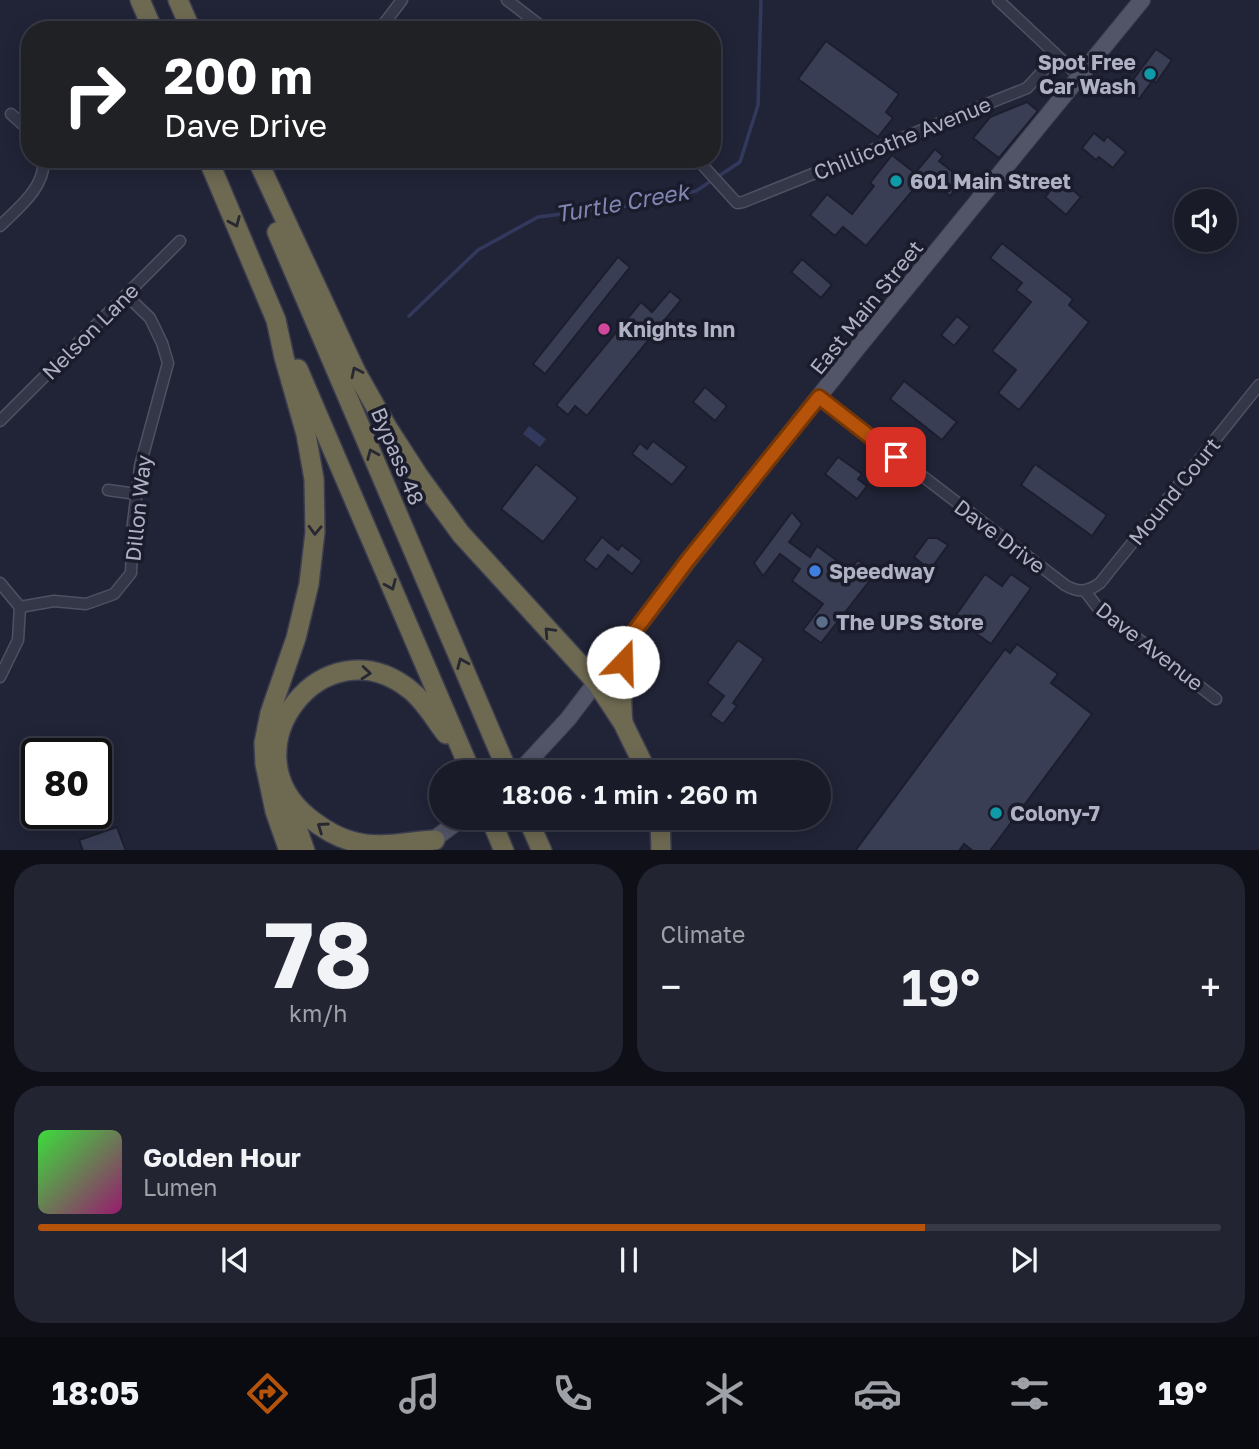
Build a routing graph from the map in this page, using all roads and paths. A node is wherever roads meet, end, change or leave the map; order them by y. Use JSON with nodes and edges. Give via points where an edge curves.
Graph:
{"nodes":[{"id":1,"x":141,"y":0,"type":"edge"},
{"id":2,"x":178,"y":0,"type":"edge"},
{"id":3,"x":402,"y":0,"type":"edge"},
{"id":4,"x":507,"y":0,"type":"edge"},
{"id":5,"x":998,"y":0,"type":"edge"},
{"id":6,"x":1142,"y":0,"type":"edge"},
{"id":7,"x":149,"y":21,"type":"edge"},
{"id":8,"x":187,"y":21,"type":"edge"},
{"id":9,"x":386,"y":21,"type":"edge"},
{"id":10,"x":534,"y":21,"type":"edge"},
{"id":11,"x":1056,"y":57,"type":"junction"},
{"id":12,"x":1080,"y":77,"type":"junction"},
{"id":13,"x":11,"y":114,"type":"dead end"},
{"id":14,"x":21,"y":123,"type":"edge"},
{"id":15,"x":43,"y":168,"type":"edge"},
{"id":16,"x":212,"y":168,"type":"edge"},
{"id":17,"x":250,"y":168,"type":"edge"},
{"id":18,"x":261,"y":168,"type":"edge"},
{"id":19,"x":705,"y":168,"type":"edge"},
{"id":20,"x":0,"y":226,"type":"edge"},
{"id":21,"x":180,"y":241,"type":"dead end"},
{"id":22,"x":126,"y":295,"type":"junction"},
{"id":23,"x":276,"y":320,"type":"junction"},
{"id":24,"x":1259,"y":385,"type":"edge"},
{"id":25,"x":819,"y":397,"type":"junction"},
{"id":26,"x":0,"y":421,"type":"edge"},
{"id":27,"x":107,"y":490,"type":"dead end"},
{"id":28,"x":136,"y":494,"type":"junction"},
{"id":29,"x":0,"y":583,"type":"edge"},
{"id":30,"x":1085,"y":591,"type":"junction"},
{"id":31,"x":20,"y":607,"type":"junction"},
{"id":32,"x":622,"y":648,"type":"junction"},
{"id":33,"x":0,"y":677,"type":"edge"},
{"id":34,"x":596,"y":682,"type":"junction"},
{"id":35,"x":1216,"y":699,"type":"dead end"},
{"id":36,"x":623,"y":723,"type":"junction"},
{"id":37,"x":464,"y":760,"type":"edge"},
{"id":38,"x":465,"y":760,"type":"edge"},
{"id":39,"x":503,"y":760,"type":"edge"},
{"id":40,"x":531,"y":760,"type":"edge"},
{"id":41,"x":641,"y":760,"type":"edge"},
{"id":42,"x":283,"y":782,"type":"junction"},
{"id":43,"x":446,"y":830,"type":"edge"},
{"id":44,"x":496,"y":830,"type":"edge"},
{"id":45,"x":533,"y":830,"type":"edge"},
{"id":46,"x":660,"y":830,"type":"edge"},
{"id":47,"x":426,"y":845,"type":"edge"},
{"id":48,"x":504,"y":849,"type":"edge"},
{"id":49,"x":289,"y":850,"type":"edge"},
{"id":50,"x":305,"y":850,"type":"edge"},
{"id":51,"x":542,"y":850,"type":"edge"},
{"id":52,"x":661,"y":850,"type":"edge"}],
"edges":[{"from":1,"to":7,"type":"highway"},
{"from":2,"to":8,"type":"highway"},
{"from":3,"to":9,"type":"street"},
{"from":4,"to":10,"type":"street"},
{"from":5,"to":11,"type":"street"},
{"from":6,"to":12,"type":"main road","name":"East Main Street"},
{"from":11,"to":12,"type":"street"},
{"from":11,"to":19,"type":"street","name":"Chillicothe Avenue","via":[[1027,88],[779,190],[737,203]]},
{"from":12,"to":25,"type":"main road","name":"East Main Street"},
{"from":13,"to":14,"type":"street"},
{"from":15,"to":20,"type":"street","via":[[33,192]]},
{"from":16,"to":23,"type":"highway","one_way":true},
{"from":39,"to":17,"type":"highway","name":"Bypass 48","one_way":true},
{"from":34,"to":18,"type":"highway","one_way":true,"via":[[461,534],[399,446],[356,372]]},
{"from":21,"to":22,"type":"street","name":"Nelson Lane"},
{"from":22,"to":26,"type":"street","name":"Nelson Lane"},
{"from":22,"to":28,"type":"street","name":"Dillon Way","via":[[150,318],[167,363]]},
{"from":23,"to":38,"type":"highway","one_way":true},
{"from":23,"to":49,"type":"highway","one_way":true,"via":[[306,434],[316,532],[296,638],[264,743],[275,811]]},
{"from":24,"to":30,"type":"street","name":"Mound Court","via":[[1104,579]]},
{"from":25,"to":30,"type":"street","name":"Dave Drive","via":[[1065,585]]},
{"from":25,"to":32,"type":"main road","name":"East Main Street"},
{"from":27,"to":28,"type":"street"},
{"from":28,"to":31,"type":"street","name":"Dillon Way","via":[[131,573],[114,594],[86,604],[54,601]]},
{"from":29,"to":31,"type":"street"},
{"from":30,"to":35,"type":"street","name":"Dave Avenue","via":[[1098,608]]},
{"from":31,"to":33,"type":"street","via":[[18,640]]},
{"from":32,"to":34,"type":"main road","name":"East Main Street"},
{"from":32,"to":36,"type":"highway"},
{"from":34,"to":36,"type":"highway"},
{"from":34,"to":40,"type":"main road","name":"East Main Street"},
{"from":36,"to":41,"type":"highway"},
{"from":42,"to":37,"type":"highway","one_way":true,"via":[[278,746],[289,710],[306,690],[343,672],[380,674],[409,689]]},
{"from":47,"to":42,"type":"highway","one_way":true,"via":[[349,841],[323,829],[301,811]]},
{"from":42,"to":50,"type":"highway"},
{"from":43,"to":47,"type":"main road"},
{"from":44,"to":48,"type":"highway"},
{"from":45,"to":51,"type":"highway"},
{"from":46,"to":52,"type":"highway"}]}
